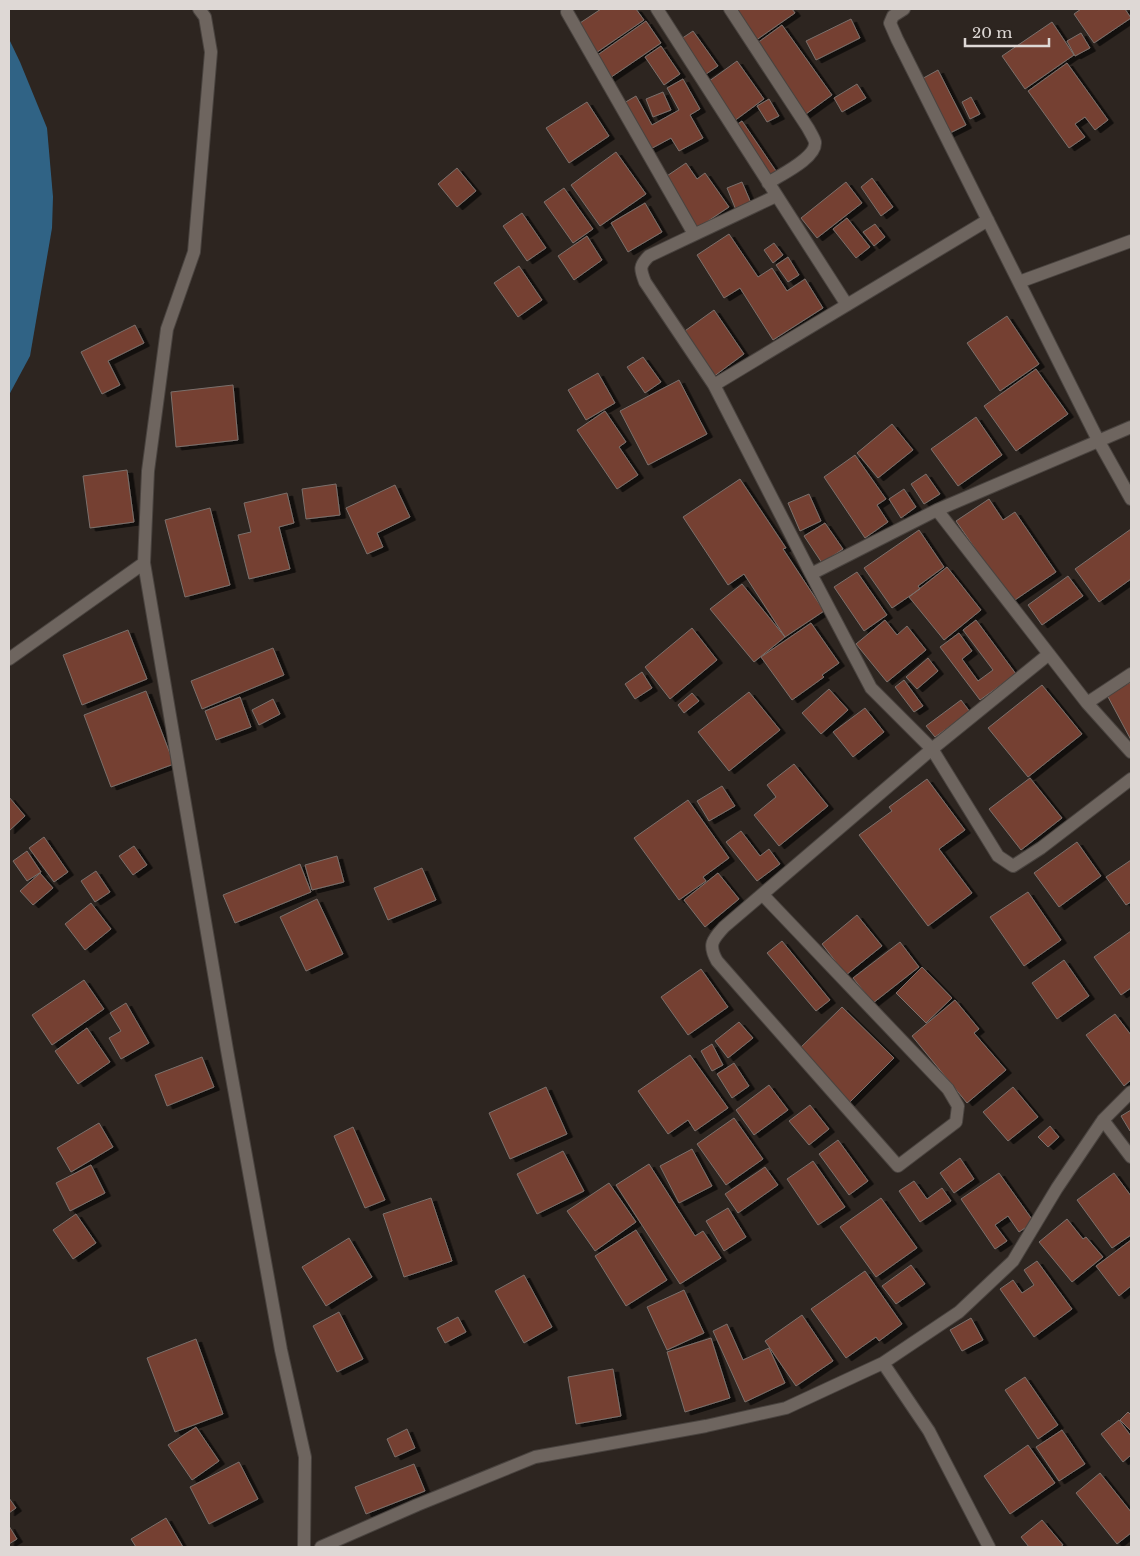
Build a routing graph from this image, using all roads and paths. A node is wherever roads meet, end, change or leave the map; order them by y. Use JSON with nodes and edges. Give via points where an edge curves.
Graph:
{"nodes":[{"id":1,"x":199,"y":9,"type":"edge"},
{"id":2,"x":658,"y":9,"type":"edge"},
{"id":3,"x":730,"y":9,"type":"edge"},
{"id":4,"x":904,"y":9,"type":"edge"},
{"id":5,"x":567,"y":12,"type":"dead end"},
{"id":6,"x":768,"y":183,"type":"junction"},
{"id":7,"x":776,"y":196,"type":"junction"},
{"id":8,"x":988,"y":220,"type":"junction"},
{"id":9,"x":694,"y":234,"type":"junction"},
{"id":10,"x":1131,"y":240,"type":"edge"},
{"id":11,"x":1019,"y":282,"type":"junction"},
{"id":12,"x":847,"y":306,"type":"junction"},
{"id":13,"x":714,"y":385,"type":"junction"},
{"id":14,"x":1131,"y":427,"type":"edge"},
{"id":15,"x":1098,"y":440,"type":"junction"},
{"id":16,"x":1131,"y":499,"type":"edge"},
{"id":17,"x":936,"y":510,"type":"junction"},
{"id":18,"x":144,"y":563,"type":"junction"},
{"id":19,"x":811,"y":574,"type":"junction"},
{"id":20,"x":1049,"y":654,"type":"junction"},
{"id":21,"x":9,"y":659,"type":"edge"},
{"id":22,"x":1131,"y":674,"type":"edge"},
{"id":23,"x":1087,"y":703,"type":"junction"},
{"id":24,"x":932,"y":749,"type":"junction"},
{"id":25,"x":1131,"y":752,"type":"edge"},
{"id":26,"x":1131,"y":779,"type":"edge"},
{"id":27,"x":762,"y":895,"type":"junction"},
{"id":28,"x":1131,"y":1092,"type":"edge"},
{"id":29,"x":1103,"y":1120,"type":"junction"},
{"id":30,"x":1131,"y":1157,"type":"edge"},
{"id":31,"x":883,"y":1363,"type":"junction"},
{"id":32,"x":304,"y":1547,"type":"edge"},
{"id":33,"x":321,"y":1547,"type":"edge"},
{"id":34,"x":989,"y":1547,"type":"edge"}],
"edges":[{"from":1,"to":18,"type":"street","via":[[205,17],[211,52],[194,252],[167,329],[148,471]]},
{"from":2,"to":6,"type":"street"},
{"from":3,"to":6,"type":"street","via":[[815,141],[809,157]]},
{"from":4,"to":8,"type":"street","via":[[893,16],[890,23]]},
{"from":5,"to":9,"type":"street"},
{"from":6,"to":7,"type":"street"},
{"from":7,"to":9,"type":"street"},
{"from":7,"to":12,"type":"street"},
{"from":8,"to":11,"type":"street"},
{"from":8,"to":12,"type":"street"},
{"from":9,"to":13,"type":"street","via":[[649,256],[641,263],[641,271],[645,282]]},
{"from":10,"to":11,"type":"street"},
{"from":11,"to":15,"type":"street"},
{"from":12,"to":13,"type":"street"},
{"from":13,"to":19,"type":"street"},
{"from":14,"to":15,"type":"street"},
{"from":15,"to":16,"type":"street"},
{"from":15,"to":17,"type":"street"},
{"from":17,"to":19,"type":"street"},
{"from":17,"to":20,"type":"street"},
{"from":18,"to":21,"type":"street"},
{"from":18,"to":32,"type":"street","via":[[229,1059],[282,1350],[305,1457]]},
{"from":19,"to":24,"type":"street","via":[[871,688]]},
{"from":20,"to":23,"type":"street"},
{"from":20,"to":24,"type":"street"},
{"from":22,"to":23,"type":"street"},
{"from":23,"to":25,"type":"street"},
{"from":24,"to":26,"type":"street","via":[[998,856],[1013,866]]},
{"from":24,"to":27,"type":"street"},
{"from":27,"to":27,"type":"street","via":[[948,1089],[958,1106],[956,1122],[898,1166],[711,951],[713,939]]},
{"from":28,"to":29,"type":"street"},
{"from":29,"to":30,"type":"street"},
{"from":29,"to":31,"type":"street","via":[[1013,1261],[959,1312]]},
{"from":31,"to":33,"type":"street","via":[[786,1408],[535,1458]]},
{"from":31,"to":34,"type":"street","via":[[929,1431]]}]}
